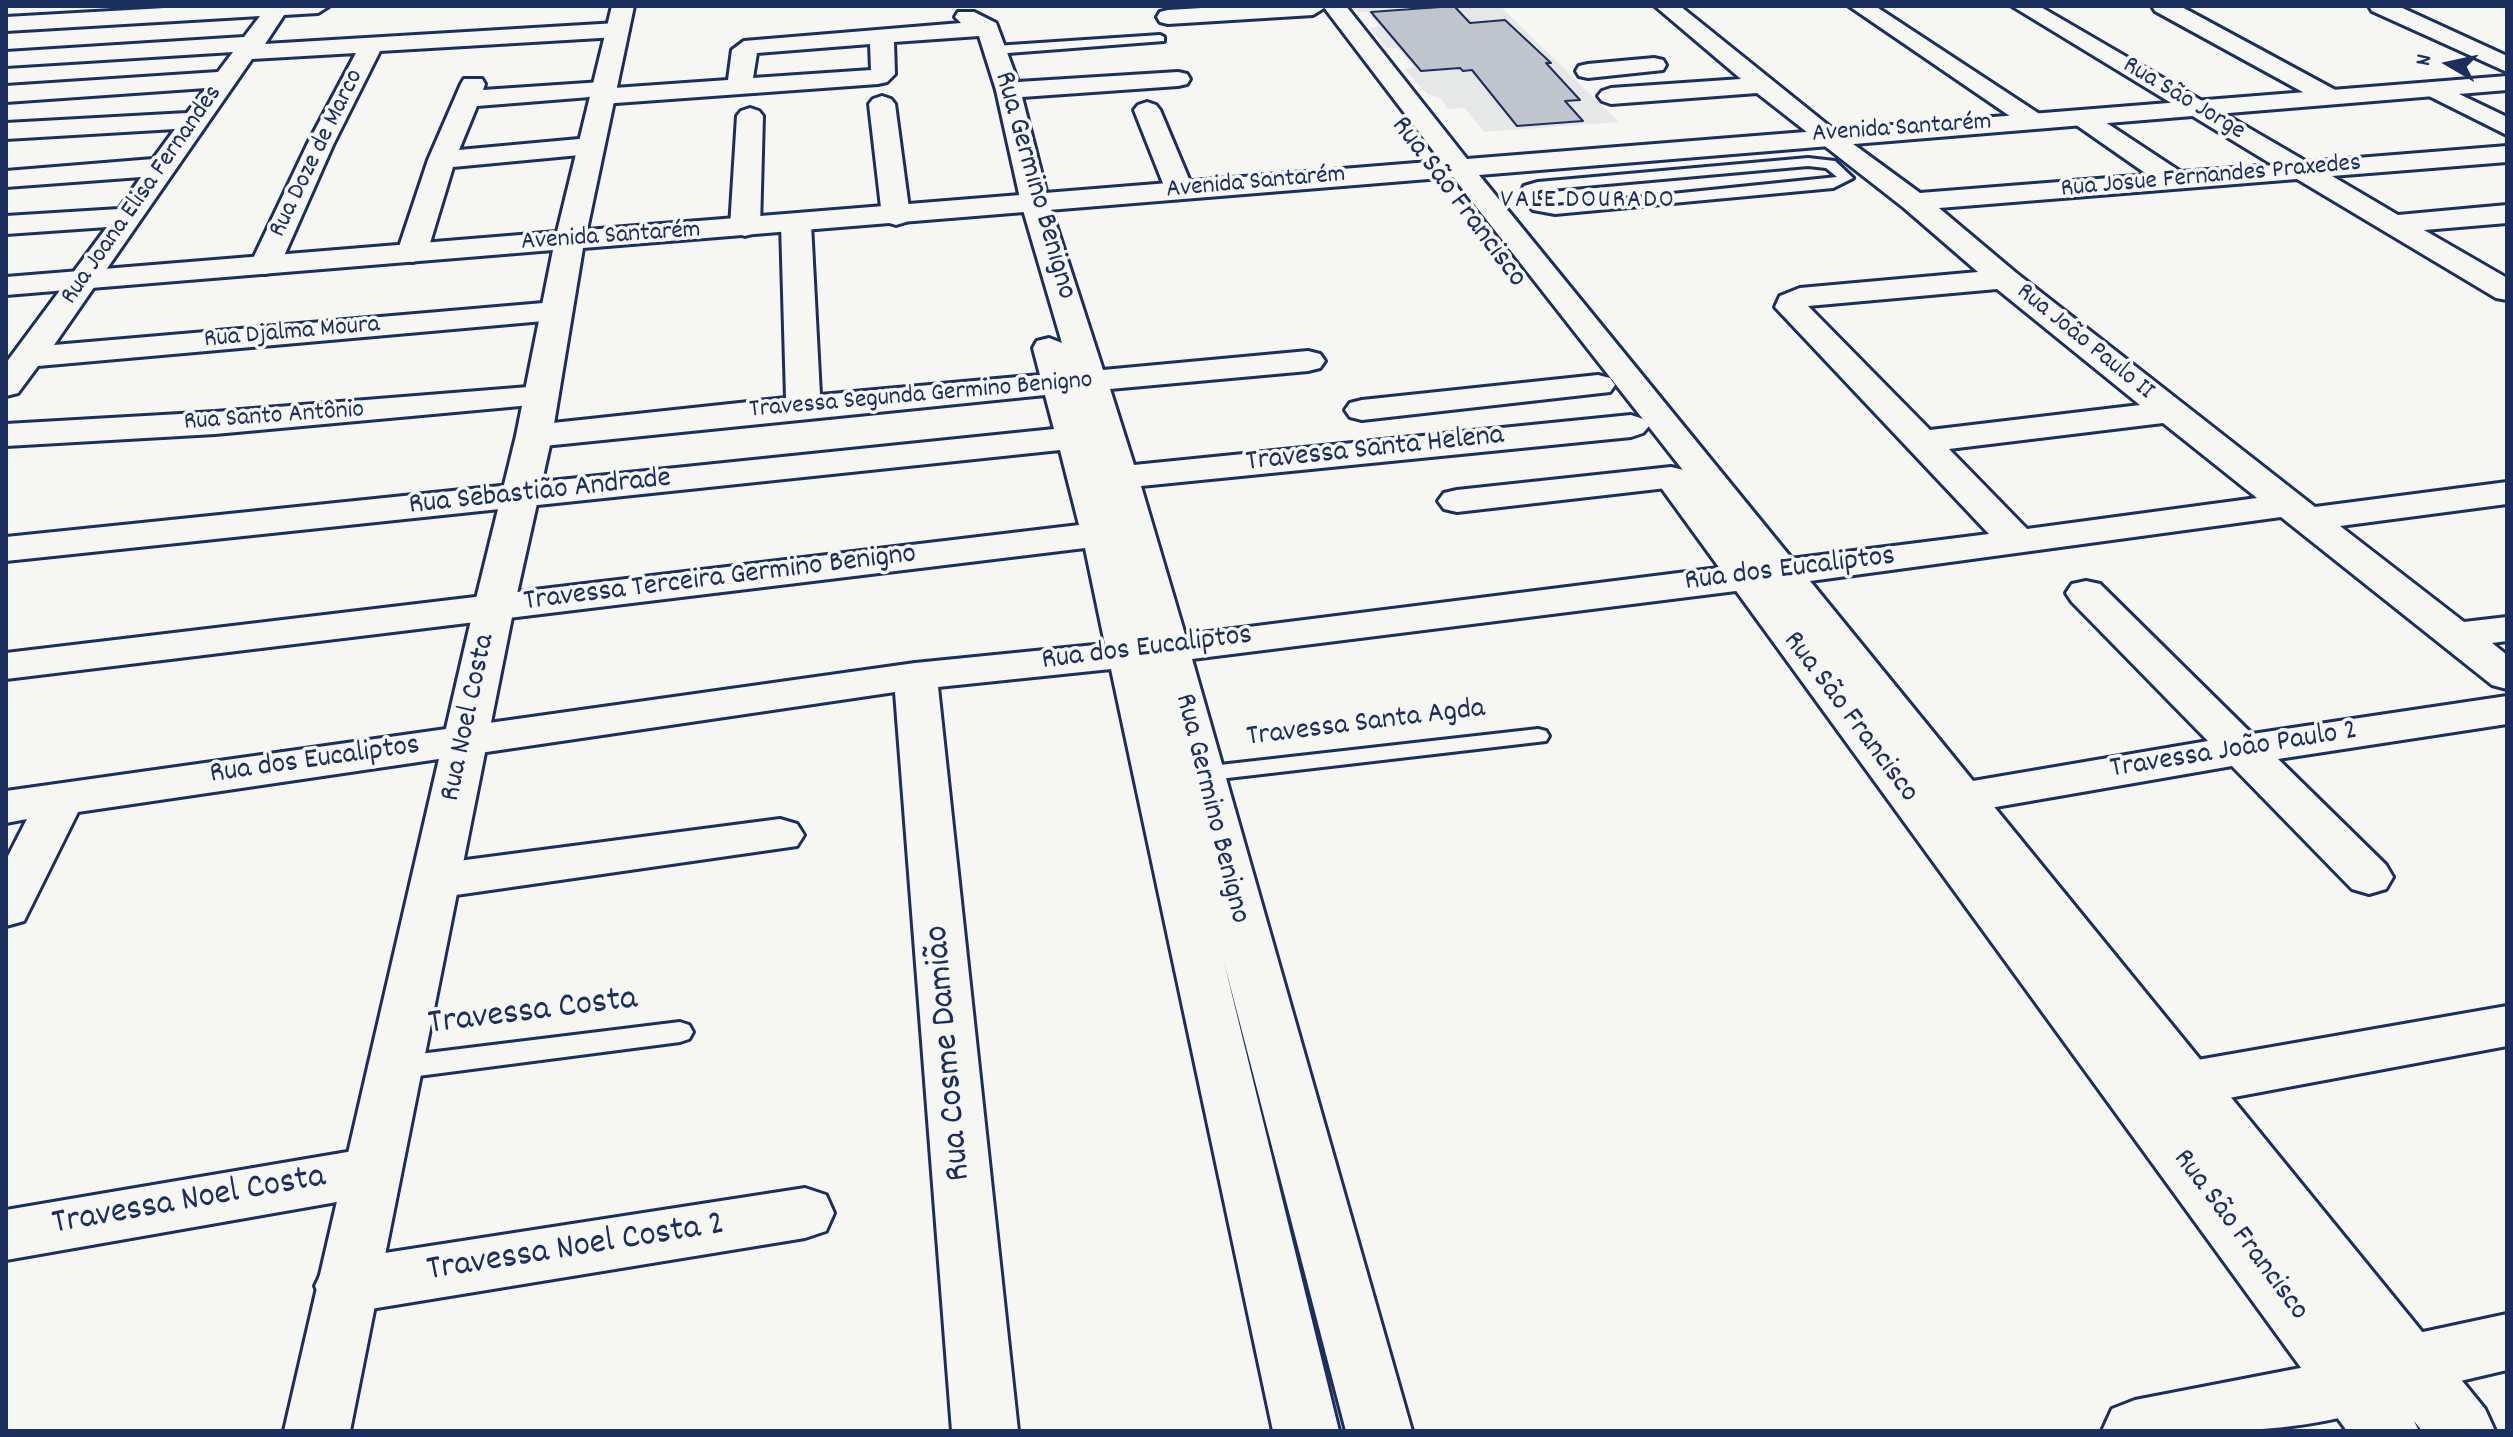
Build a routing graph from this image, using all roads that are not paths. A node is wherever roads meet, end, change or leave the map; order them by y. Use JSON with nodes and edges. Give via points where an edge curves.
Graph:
{"nodes":[{"id":1,"x":318,"y":6,"type":"edge"},
{"id":2,"x":1666,"y":6,"type":"edge"},
{"id":3,"x":1860,"y":6,"type":"edge"},
{"id":4,"x":2023,"y":6,"type":"edge"},
{"id":5,"x":2163,"y":6,"type":"edge"},
{"id":6,"x":2380,"y":6,"type":"edge"},
{"id":7,"x":2401,"y":6,"type":"edge"},
{"id":8,"x":278,"y":7,"type":"edge"},
{"id":9,"x":1320,"y":7,"type":"edge"},
{"id":10,"x":620,"y":18,"type":"edge"},
{"id":11,"x":6,"y":24,"type":"edge"},
{"id":12,"x":1164,"y":28,"type":"joint"},
{"id":13,"x":2492,"y":31,"type":"dead end"},
{"id":14,"x":2463,"y":34,"type":"junction"},
{"id":15,"x":882,"y":37,"type":"junction"},
{"id":16,"x":981,"y":37,"type":"edge"},
{"id":17,"x":372,"y":44,"type":"junction"},
{"id":18,"x":250,"y":48,"type":"junction"},
{"id":19,"x":2507,"y":54,"type":"edge"},
{"id":20,"x":1732,"y":58,"type":"junction"},
{"id":21,"x":6,"y":59,"type":"edge"},
{"id":22,"x":2507,"y":65,"type":"edge"},
{"id":23,"x":1588,"y":71,"type":"dead end"},
{"id":24,"x":225,"y":79,"type":"junction"},
{"id":25,"x":1178,"y":79,"type":"dead end"},
{"id":26,"x":2507,"y":83,"type":"edge"},
{"id":27,"x":1764,"y":85,"type":"junction"},
{"id":28,"x":740,"y":86,"type":"junction"},
{"id":29,"x":2434,"y":89,"type":"junction"},
{"id":30,"x":602,"y":92,"type":"junction"},
{"id":31,"x":6,"y":94,"type":"edge"},
{"id":32,"x":1611,"y":96,"type":"dead end"},
{"id":33,"x":2330,"y":97,"type":"junction"},
{"id":34,"x":882,"y":104,"type":"dead end"},
{"id":35,"x":2198,"y":108,"type":"junction"},
{"id":36,"x":1147,"y":110,"type":"dead end"},
{"id":37,"x":750,"y":116,"type":"dead end"},
{"id":38,"x":2081,"y":117,"type":"junction"},
{"id":39,"x":194,"y":120,"type":"junction"},
{"id":40,"x":2032,"y":120,"type":"junction"},
{"id":41,"x":2507,"y":127,"type":"edge"},
{"id":42,"x":6,"y":131,"type":"edge"},
{"id":43,"x":1825,"y":136,"type":"junction"},
{"id":44,"x":590,"y":146,"type":"junction"},
{"id":45,"x":2507,"y":154,"type":"edge"},
{"id":46,"x":6,"y":155,"type":"edge"},
{"id":47,"x":169,"y":155,"type":"junction"},
{"id":48,"x":442,"y":160,"type":"junction"},
{"id":49,"x":1444,"y":167,"type":"junction"},
{"id":50,"x":1643,"y":168,"type":"junction"},
{"id":51,"x":2302,"y":171,"type":"junction"},
{"id":52,"x":6,"y":179,"type":"edge"},
{"id":53,"x":2176,"y":181,"type":"junction"},
{"id":54,"x":1180,"y":191,"type":"junction"},
{"id":55,"x":1914,"y":202,"type":"junction"},
{"id":56,"x":1020,"y":205,"type":"junction"},
{"id":57,"x":2507,"y":214,"type":"edge"},
{"id":58,"x":896,"y":216,"type":"junction"},
{"id":59,"x":129,"y":217,"type":"junction"},
{"id":60,"x":796,"y":224,"type":"junction"},
{"id":61,"x":2394,"y":224,"type":"junction"},
{"id":62,"x":6,"y":225,"type":"edge"},
{"id":63,"x":745,"y":227,"type":"junction"},
{"id":64,"x":570,"y":240,"type":"junction"},
{"id":65,"x":412,"y":253,"type":"junction"},
{"id":66,"x":265,"y":265,"type":"junction"},
{"id":67,"x":2004,"y":279,"type":"junction"},
{"id":68,"x":86,"y":280,"type":"junction"},
{"id":69,"x":6,"y":286,"type":"edge"},
{"id":70,"x":2504,"y":288,"type":"edge"},
{"id":71,"x":555,"y":312,"type":"junction"},
{"id":72,"x":1308,"y":361,"type":"dead end"},
{"id":73,"x":14,"y":375,"type":"edge"},
{"id":74,"x":1075,"y":383,"type":"junction"},
{"id":75,"x":1598,"y":385,"type":"junction"},
{"id":76,"x":803,"y":407,"type":"junction"},
{"id":77,"x":1362,"y":410,"type":"dead end"},
{"id":78,"x":2170,"y":412,"type":"junction"},
{"id":79,"x":537,"y":416,"type":"junction"},
{"id":80,"x":1631,"y":426,"type":"junction"},
{"id":81,"x":6,"y":435,"type":"edge"},
{"id":82,"x":1074,"y":438,"type":"junction"},
{"id":83,"x":1922,"y":442,"type":"junction"},
{"id":84,"x":1120,"y":477,"type":"junction"},
{"id":85,"x":1671,"y":478,"type":"junction"},
{"id":86,"x":2507,"y":493,"type":"edge"},
{"id":87,"x":520,"y":496,"type":"junction"},
{"id":88,"x":1457,"y":501,"type":"dead end"},
{"id":89,"x":2299,"y":512,"type":"junction"},
{"id":90,"x":1101,"y":534,"type":"junction"},
{"id":91,"x":2019,"y":542,"type":"junction"},
{"id":92,"x":6,"y":549,"type":"edge"},
{"id":93,"x":1762,"y":575,"type":"junction"},
{"id":94,"x":2086,"y":593,"type":"dead end"},
{"id":95,"x":494,"y":607,"type":"junction"},
{"id":96,"x":2507,"y":629,"type":"edge"},
{"id":97,"x":2457,"y":635,"type":"junction"},
{"id":98,"x":1149,"y":651,"type":"junction"},
{"id":99,"x":6,"y":666,"type":"edge"},
{"id":100,"x":915,"y":676,"type":"junction"},
{"id":101,"x":2507,"y":676,"type":"edge"},
{"id":102,"x":2507,"y":710,"type":"edge"},
{"id":103,"x":1538,"y":736,"type":"dead end"},
{"id":104,"x":465,"y":742,"type":"junction"},
{"id":105,"x":2240,"y":750,"type":"junction"},
{"id":106,"x":1202,"y":774,"type":"junction"},
{"id":107,"x":62,"y":797,"type":"junction"},
{"id":108,"x":1961,"y":798,"type":"junction"},
{"id":109,"x":6,"y":807,"type":"edge"},
{"id":110,"x":780,"y":835,"type":"dead end"},
{"id":111,"x":2369,"y":877,"type":"dead end"},
{"id":112,"x":435,"y":881,"type":"junction"},
{"id":113,"x":6,"y":908,"type":"edge"},
{"id":114,"x":2507,"y":1026,"type":"edge"},
{"id":115,"x":680,"y":1032,"type":"dead end"},
{"id":116,"x":394,"y":1068,"type":"junction"},
{"id":117,"x":2186,"y":1084,"type":"junction"},
{"id":118,"x":371,"y":1172,"type":"junction"},
{"id":119,"x":805,"y":1213,"type":"dead end"},
{"id":120,"x":6,"y":1235,"type":"edge"},
{"id":121,"x":346,"y":1286,"type":"junction"},
{"id":122,"x":2507,"y":1342,"type":"edge"},
{"id":123,"x":2382,"y":1394,"type":"edge"},
{"id":124,"x":317,"y":1431,"type":"edge"},
{"id":125,"x":985,"y":1431,"type":"edge"},
{"id":126,"x":1306,"y":1431,"type":"edge"},
{"id":127,"x":1379,"y":1431,"type":"edge"},
{"id":128,"x":2135,"y":1431,"type":"edge"},
{"id":129,"x":2462,"y":1431,"type":"edge"}],
"edges":[{"from":1,"to":8,"type":"street"},
{"from":2,"to":20,"type":"street","name":"Rua João Paulo II"},
{"from":3,"to":40,"type":"street"},
{"from":4,"to":35,"type":"street","name":"Rua São Jorge"},
{"from":5,"to":33,"type":"street"},
{"from":6,"to":22,"type":"street"},
{"from":7,"to":14,"type":"street"},
{"from":8,"to":11,"type":"street"},
{"from":8,"to":18,"type":"street","name":"Rua Joana Elisa Fernandes"},
{"from":9,"to":12,"type":"street"},
{"from":9,"to":49,"type":"street","name":"Rua São Francisco"},
{"from":10,"to":17,"type":"street"},
{"from":10,"to":30,"type":"street","name":"Rua Noel Costa"},
{"from":12,"to":16,"type":"lane"},
{"from":13,"to":14,"type":"street"},
{"from":14,"to":19,"type":"street"},
{"from":15,"to":16,"type":"street"},
{"from":15,"to":28,"type":"street","via":[[748,47]]},
{"from":15,"to":28,"type":"street","via":[[881,76]]},
{"from":16,"to":25,"type":"street"},
{"from":16,"to":56,"type":"street","name":"Rua Germino Benigno"},
{"from":16,"to":56,"type":"street","name":"Rua Germino Benigno"},
{"from":17,"to":18,"type":"street"},
{"from":17,"to":66,"type":"street","name":"Rua Doze de Marco"},
{"from":18,"to":21,"type":"street"},
{"from":18,"to":24,"type":"street","name":"Rua Joana Elisa Fernandes"},
{"from":20,"to":23,"type":"street"},
{"from":20,"to":27,"type":"street","name":"Rua João Paulo II"},
{"from":24,"to":31,"type":"street"},
{"from":24,"to":39,"type":"street","name":"Rua Joana Elisa Fernandes"},
{"from":26,"to":29,"type":"street","name":"Avenida Santarém"},
{"from":27,"to":32,"type":"street"},
{"from":27,"to":43,"type":"street","name":"Rua João Paulo II"},
{"from":28,"to":30,"type":"street"},
{"from":29,"to":33,"type":"street","name":"Avenida Santarém"},
{"from":29,"to":41,"type":"street"},
{"from":30,"to":44,"type":"street","name":"Rua Noel Costa"},
{"from":30,"to":48,"type":"street","via":[[469,92]]},
{"from":33,"to":35,"type":"street","name":"Avenida Santarém"},
{"from":34,"to":58,"type":"street"},
{"from":35,"to":38,"type":"street","name":"Avenida Santarém"},
{"from":35,"to":51,"type":"street","name":"Rua São Jorge"},
{"from":36,"to":54,"type":"street"},
{"from":37,"to":63,"type":"street"},
{"from":38,"to":40,"type":"street","name":"Avenida Santarém"},
{"from":38,"to":53,"type":"street"},
{"from":39,"to":42,"type":"street"},
{"from":39,"to":47,"type":"street","name":"Rua Joana Elisa Fernandes"},
{"from":40,"to":43,"type":"street","name":"Avenida Santarém"},
{"from":43,"to":50,"type":"street","name":"Avenida Santarém"},
{"from":43,"to":55,"type":"street","name":"Rua João Paulo II"},
{"from":44,"to":48,"type":"street"},
{"from":44,"to":64,"type":"street","name":"Rua Noel Costa"},
{"from":45,"to":51,"type":"street","name":"Rua Josue Fernandes Praxedes"},
{"from":46,"to":47,"type":"street"},
{"from":47,"to":52,"type":"street"},
{"from":47,"to":59,"type":"street","name":"Rua Joana Elisa Fernandes"},
{"from":48,"to":65,"type":"street"},
{"from":49,"to":50,"type":"street","name":"Avenida Santarém","via":[[1578,156]]},
{"from":49,"to":54,"type":"street","name":"Avenida Santarém"},
{"from":49,"to":75,"type":"street","name":"Rua São Francisco","via":[[1518,285]]},
{"from":49,"to":93,"type":"street","name":"Rua São Francisco","via":[[1700,467]]},
{"from":50,"to":50,"type":"lane","via":[[1808,162],[1830,164],[1846,178],[1833,184],[1555,210],[1538,207],[1527,194],[1538,186]]},
{"from":51,"to":53,"type":"street","name":"Rua Josue Fernandes Praxedes"},
{"from":51,"to":61,"type":"street","name":"Rua São Jorge"},
{"from":53,"to":55,"type":"street","name":"Rua Josue Fernandes Praxedes"},
{"from":54,"to":56,"type":"street","name":"Avenida Santarém"},
{"from":55,"to":67,"type":"street","name":"Rua João Paulo II"},
{"from":56,"to":58,"type":"street","name":"Avenida Santarém"},
{"from":56,"to":74,"type":"street","name":"Rua Germino Benigno"},
{"from":57,"to":61,"type":"street"},
{"from":58,"to":60,"type":"street","name":"Avenida Santarém"},
{"from":59,"to":62,"type":"street"},
{"from":59,"to":68,"type":"street","name":"Rua Joana Elisa Fernandes"},
{"from":60,"to":63,"type":"street","name":"Avenida Santarém"},
{"from":60,"to":76,"type":"street"},
{"from":61,"to":70,"type":"street","name":"Rua São Jorge"},
{"from":63,"to":64,"type":"street","name":"Avenida Santarém"},
{"from":64,"to":65,"type":"street","name":"Avenida Santarém"},
{"from":64,"to":71,"type":"street","name":"Rua Noel Costa"},
{"from":65,"to":66,"type":"street","name":"Avenida Santarém"},
{"from":66,"to":68,"type":"street","name":"Avenida Santarém"},
{"from":67,"to":78,"type":"street","name":"Rua João Paulo II"},
{"from":67,"to":83,"type":"street","via":[[1816,295],[1791,303]]},
{"from":68,"to":69,"type":"street","name":"Avenida Santarém"},
{"from":68,"to":73,"type":"street","name":"Rua Joana Elisa Fernandes"},
{"from":71,"to":73,"type":"street","name":"Rua Djalma Moura"},
{"from":71,"to":79,"type":"street","name":"Rua Noel Costa"},
{"from":72,"to":74,"type":"street","name":"Travessa Segunda Germino Benigno"},
{"from":74,"to":76,"type":"street","name":"Travessa Segunda Germino Benigno"},
{"from":74,"to":82,"type":"street","name":"Rua Germino Benigno"},
{"from":74,"to":84,"type":"street","name":"Rua Germino Benigno"},
{"from":75,"to":77,"type":"street"},
{"from":75,"to":80,"type":"street","name":"Rua São Francisco"},
{"from":76,"to":79,"type":"street","name":"Travessa Segunda Germino Benigno"},
{"from":78,"to":83,"type":"street"},
{"from":78,"to":89,"type":"street","name":"Rua João Paulo II"},
{"from":79,"to":81,"type":"street","name":"Rua Santo Antônio","via":[[215,423]]},
{"from":79,"to":87,"type":"street","name":"Rua Noel Costa"},
{"from":80,"to":84,"type":"street","name":"Travessa Santa Helena"},
{"from":80,"to":85,"type":"street","name":"Rua São Francisco"},
{"from":82,"to":87,"type":"street","name":"Rua Sebastião Andrade"},
{"from":82,"to":90,"type":"street","name":"Rua Germino Benigno"},
{"from":83,"to":91,"type":"street"},
{"from":84,"to":98,"type":"street","name":"Rua Germino Benigno"},
{"from":85,"to":88,"type":"street"},
{"from":85,"to":93,"type":"street","name":"Rua São Francisco"},
{"from":86,"to":89,"type":"street","name":"Rua dos Eucaliptos"},
{"from":87,"to":92,"type":"street","name":"Rua Sebastião Andrade"},
{"from":87,"to":95,"type":"street","name":"Rua Noel Costa"},
{"from":89,"to":91,"type":"street","name":"Rua dos Eucaliptos"},
{"from":89,"to":97,"type":"street","name":"Rua João Paulo II"},
{"from":90,"to":95,"type":"street","name":"Travessa Terceira Germino Benigno"},
{"from":90,"to":98,"type":"street","name":"Rua Germino Benigno"},
{"from":91,"to":93,"type":"street","name":"Rua dos Eucaliptos"},
{"from":93,"to":98,"type":"street","name":"Rua dos Eucaliptos"},
{"from":93,"to":108,"type":"street","name":"Rua São Francisco"},
{"from":93,"to":123,"type":"street","name":"Rua São Francisco"},
{"from":94,"to":105,"type":"street"},
{"from":95,"to":99,"type":"street","name":"Travessa Terceira Germino Benigno"},
{"from":95,"to":104,"type":"street","name":"Rua Noel Costa"},
{"from":96,"to":97,"type":"street"},
{"from":97,"to":101,"type":"street","name":"Rua João Paulo II"},
{"from":98,"to":100,"type":"street","name":"Rua dos Eucaliptos"},
{"from":98,"to":106,"type":"street","name":"Rua Germino Benigno"},
{"from":98,"to":126,"type":"street","name":"Rua Germino Benigno"},
{"from":100,"to":104,"type":"street","name":"Rua dos Eucaliptos"},
{"from":100,"to":125,"type":"street","name":"Rua Cosme Damião"},
{"from":102,"to":105,"type":"street","name":"Travessa João Paulo 2"},
{"from":103,"to":106,"type":"lane","name":"Travessa Santa Agda"},
{"from":104,"to":107,"type":"street","name":"Rua dos Eucaliptos"},
{"from":104,"to":112,"type":"street","name":"Rua Noel Costa"},
{"from":105,"to":108,"type":"street","name":"Travessa João Paulo 2"},
{"from":105,"to":111,"type":"street"},
{"from":106,"to":127,"type":"street","name":"Rua Germino Benigno"},
{"from":107,"to":109,"type":"street","name":"Rua dos Eucaliptos"},
{"from":107,"to":113,"type":"street"},
{"from":108,"to":117,"type":"street","name":"Rua São Francisco"},
{"from":110,"to":112,"type":"street"},
{"from":112,"to":116,"type":"street","name":"Rua Noel Costa"},
{"from":114,"to":117,"type":"street"},
{"from":115,"to":116,"type":"lane","name":"Travessa Costa"},
{"from":116,"to":118,"type":"street","name":"Rua Noel Costa"},
{"from":117,"to":123,"type":"street","name":"Rua São Francisco"},
{"from":118,"to":120,"type":"street","name":"Travessa Noel Costa"},
{"from":118,"to":121,"type":"street","name":"Rua Noel Costa"},
{"from":119,"to":121,"type":"street","name":"Travessa Noel Costa 2"},
{"from":121,"to":124,"type":"street","name":"Rua Noel Costa"},
{"from":122,"to":123,"type":"street"},
{"from":123,"to":128,"type":"street"},
{"from":123,"to":129,"type":"street","name":"Rua São Francisco"}]}
